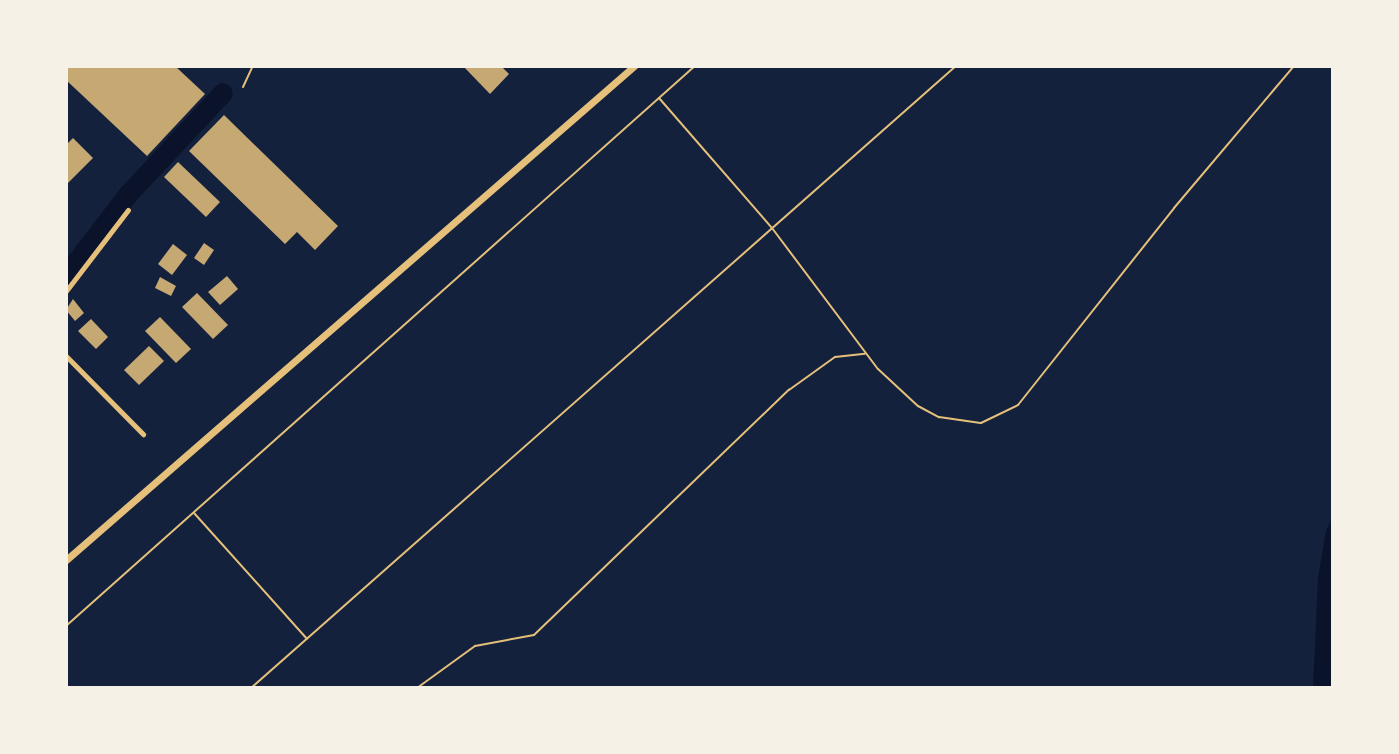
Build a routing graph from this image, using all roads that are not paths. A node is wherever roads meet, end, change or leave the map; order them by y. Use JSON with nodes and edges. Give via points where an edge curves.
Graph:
{"nodes":[{"id":1,"x":634,"y":66,"type":"edge"},
{"id":2,"x":695,"y":66,"type":"edge"},
{"id":3,"x":956,"y":66,"type":"edge"},
{"id":4,"x":1294,"y":66,"type":"edge"},
{"id":5,"x":659,"y":98,"type":"junction"},
{"id":6,"x":128,"y":210,"type":"dead end"},
{"id":7,"x":772,"y":228,"type":"junction"},
{"id":8,"x":66,"y":291,"type":"edge"},
{"id":9,"x":866,"y":353,"type":"junction"},
{"id":10,"x":66,"y":356,"type":"edge"},
{"id":11,"x":143,"y":434,"type":"dead end"},
{"id":12,"x":193,"y":512,"type":"junction"},
{"id":13,"x":66,"y":560,"type":"edge"},
{"id":14,"x":66,"y":626,"type":"edge"},
{"id":15,"x":307,"y":639,"type":"junction"},
{"id":16,"x":251,"y":688,"type":"edge"},
{"id":17,"x":417,"y":688,"type":"edge"}],
"edges":[{"from":1,"to":13,"type":"main road"},
{"from":2,"to":5,"type":"lane"},
{"from":3,"to":7,"type":"lane"},
{"from":4,"to":9,"type":"lane","via":[[1018,405],[981,423],[939,417],[918,406]]},
{"from":5,"to":7,"type":"lane"},
{"from":5,"to":12,"type":"lane"},
{"from":6,"to":8,"type":"street"},
{"from":7,"to":9,"type":"lane"},
{"from":7,"to":15,"type":"lane"},
{"from":9,"to":17,"type":"lane","via":[[835,357],[789,390],[534,635],[475,646]]},
{"from":10,"to":11,"type":"street"},
{"from":12,"to":14,"type":"lane"},
{"from":12,"to":15,"type":"lane"},
{"from":15,"to":16,"type":"lane"}]}
